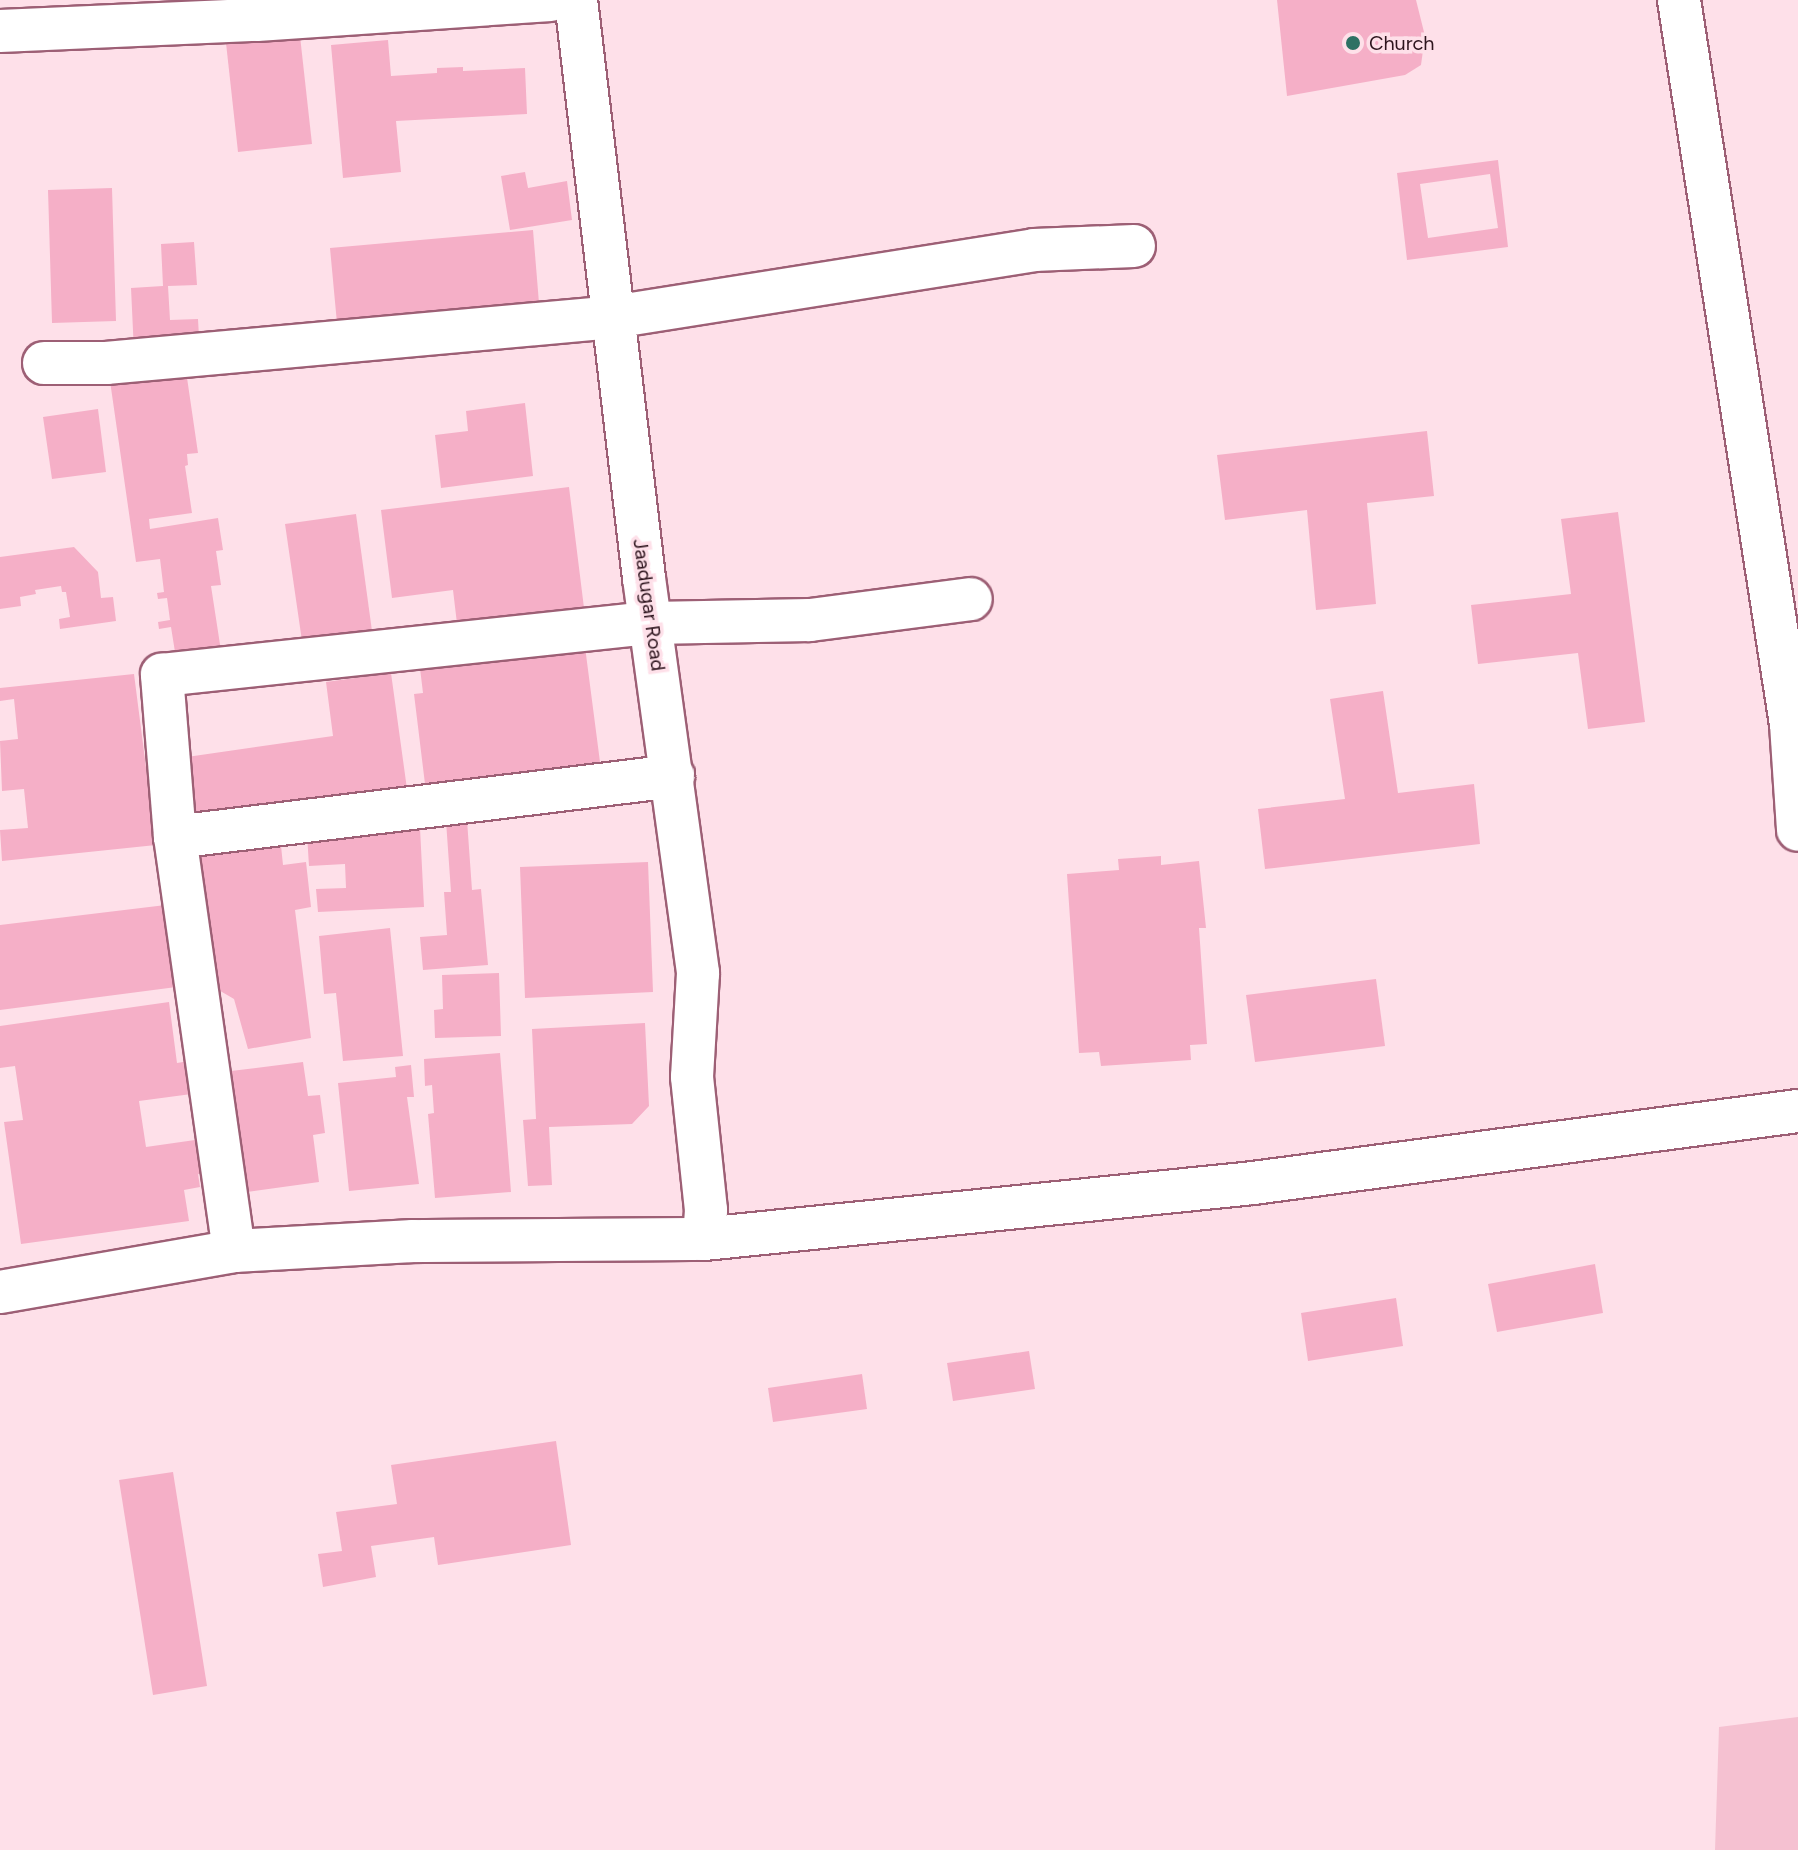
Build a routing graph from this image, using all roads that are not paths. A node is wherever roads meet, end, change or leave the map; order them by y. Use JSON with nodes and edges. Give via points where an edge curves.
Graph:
{"nodes":[{"id":1,"x":550,"y":0,"type":"edge"},
{"id":2,"x":576,"y":0,"type":"edge"},
{"id":3,"x":1679,"y":0,"type":"edge"},
{"id":4,"x":0,"y":31,"type":"edge"},
{"id":5,"x":1134,"y":246,"type":"dead end"},
{"id":6,"x":613,"y":317,"type":"junction"},
{"id":7,"x":44,"y":363,"type":"dead end"},
{"id":8,"x":971,"y":599,"type":"dead end"},
{"id":9,"x":651,"y":623,"type":"junction"},
{"id":10,"x":673,"y":776,"type":"junction"},
{"id":11,"x":1798,"y":830,"type":"edge"},
{"id":12,"x":175,"y":837,"type":"junction"},
{"id":13,"x":1798,"y":1111,"type":"edge"},
{"id":14,"x":705,"y":1225,"type":"junction"},
{"id":15,"x":234,"y":1251,"type":"junction"},
{"id":16,"x":0,"y":1292,"type":"edge"}],
"edges":[{"from":1,"to":4,"type":"street"},
{"from":2,"to":6,"type":"street","name":"Jaadugar Road"},
{"from":3,"to":11,"type":"street","via":[[1791,724]]},
{"from":5,"to":6,"type":"street","via":[[1034,250]]},
{"from":6,"to":7,"type":"street","via":[[106,363]]},
{"from":6,"to":9,"type":"street","name":"Jaadugar Road"},
{"from":8,"to":9,"type":"street","via":[[810,620]]},
{"from":9,"to":10,"type":"street","name":"Jaadugar Road"},
{"from":9,"to":12,"type":"street","via":[[162,675]]},
{"from":10,"to":12,"type":"street"},
{"from":10,"to":14,"type":"street","name":"Jaadugar Road","via":[[698,973],[692,1077]]},
{"from":12,"to":15,"type":"street"},
{"from":13,"to":14,"type":"street","via":[[1253,1183]]},
{"from":14,"to":15,"type":"street"},
{"from":15,"to":16,"type":"street"}]}
